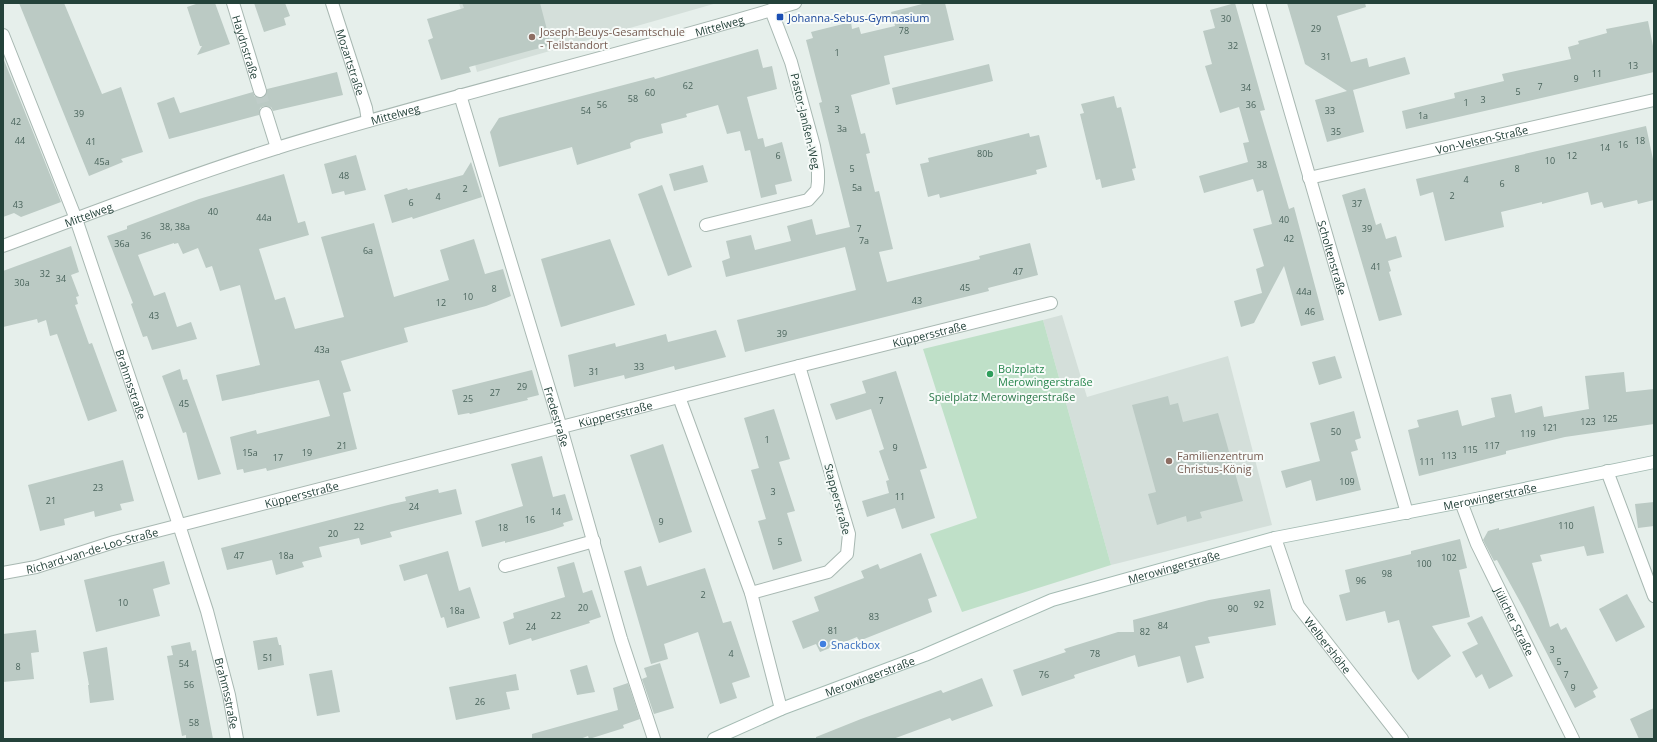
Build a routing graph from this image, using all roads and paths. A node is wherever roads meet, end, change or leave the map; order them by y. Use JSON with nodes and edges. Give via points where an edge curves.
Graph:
{"nodes":[{"id":1,"x":233,"y":3,"type":"edge"},
{"id":2,"x":332,"y":3,"type":"edge"},
{"id":3,"x":795,"y":3,"type":"edge"},
{"id":4,"x":1259,"y":3,"type":"edge"},
{"id":5,"x":771,"y":10,"type":"junction"},
{"id":6,"x":3,"y":35,"type":"edge"},
{"id":7,"x":260,"y":91,"type":"tunnel mouth"},
{"id":8,"x":460,"y":95,"type":"junction"},
{"id":9,"x":1654,"y":100,"type":"edge"},
{"id":10,"x":266,"y":113,"type":"tunnel mouth"},
{"id":11,"x":368,"y":121,"type":"junction"},
{"id":12,"x":277,"y":148,"type":"junction"},
{"id":13,"x":1309,"y":178,"type":"junction"},
{"id":14,"x":76,"y":219,"type":"junction"},
{"id":15,"x":706,"y":225,"type":"dead end"},
{"id":16,"x":3,"y":246,"type":"edge"},
{"id":17,"x":1051,"y":303,"type":"dead end"},
{"id":18,"x":799,"y":366,"type":"junction"},
{"id":19,"x":679,"y":397,"type":"junction"},
{"id":20,"x":561,"y":428,"type":"junction"},
{"id":21,"x":1654,"y":462,"type":"edge"},
{"id":22,"x":1607,"y":471,"type":"junction"},
{"id":23,"x":1461,"y":502,"type":"junction"},
{"id":24,"x":1407,"y":513,"type":"junction"},
{"id":25,"x":180,"y":525,"type":"junction"},
{"id":26,"x":1275,"y":538,"type":"junction"},
{"id":27,"x":594,"y":541,"type":"junction"},
{"id":28,"x":505,"y":566,"type":"dead end"},
{"id":29,"x":3,"y":573,"type":"edge"},
{"id":30,"x":751,"y":593,"type":"junction"},
{"id":31,"x":1654,"y":596,"type":"edge"},
{"id":32,"x":781,"y":709,"type":"junction"},
{"id":33,"x":237,"y":739,"type":"edge"},
{"id":34,"x":654,"y":739,"type":"edge"},
{"id":35,"x":716,"y":739,"type":"edge"},
{"id":36,"x":1402,"y":739,"type":"edge"},
{"id":37,"x":1573,"y":739,"type":"edge"}],
"edges":[{"from":1,"to":7,"type":"street","name":"Haydnstraße"},
{"from":2,"to":11,"type":"street","name":"Mozartstraße"},
{"from":3,"to":5,"type":"street","name":"Mittelweg"},
{"from":4,"to":13,"type":"street","name":"Scholtenstraße"},
{"from":5,"to":8,"type":"street","name":"Mittelweg","via":[[680,37]]},
{"from":5,"to":15,"type":"street","name":"Pastor-Janßen-Weg","via":[[792,62],[814,146],[818,171],[816,190],[808,200]]},
{"from":6,"to":14,"type":"street","name":"Brahmsstraße"},
{"from":8,"to":11,"type":"street","name":"Mittelweg"},
{"from":8,"to":20,"type":"street","name":"Fredestraße"},
{"from":9,"to":13,"type":"street","name":"Von-Velsen-Straße"},
{"from":10,"to":12,"type":"street"},
{"from":11,"to":12,"type":"street","name":"Mittelweg"},
{"from":12,"to":14,"type":"street","name":"Mittelweg","via":[[142,193]]},
{"from":13,"to":24,"type":"street","name":"Scholtenstraße"},
{"from":14,"to":16,"type":"street","name":"Mittelweg"},
{"from":14,"to":25,"type":"street","name":"Brahmsstraße"},
{"from":17,"to":18,"type":"street","name":"Küppersstraße"},
{"from":18,"to":19,"type":"street","name":"Küppersstraße"},
{"from":18,"to":30,"type":"street","name":"Stapperstraße","via":[[849,534],[847,554],[828,572]]},
{"from":19,"to":20,"type":"street","name":"Küppersstraße"},
{"from":19,"to":30,"type":"street"},
{"from":20,"to":25,"type":"street","name":"Küppersstraße"},
{"from":20,"to":27,"type":"street","name":"Fredestraße"},
{"from":21,"to":22,"type":"street","name":"Merowingerstraße"},
{"from":22,"to":23,"type":"street","name":"Merowingerstraße"},
{"from":22,"to":31,"type":"street"},
{"from":23,"to":24,"type":"street","name":"Merowingerstraße"},
{"from":23,"to":37,"type":"street","name":"Jülicher Straße","via":[[1477,544]]},
{"from":24,"to":26,"type":"street","name":"Merowingerstraße"},
{"from":25,"to":29,"type":"street","name":"Richard-van-de-Loo-Straße","via":[[114,542],[36,567]]},
{"from":25,"to":33,"type":"street","name":"Brahmsstraße","via":[[213,634],[229,695]]},
{"from":26,"to":32,"type":"street","name":"Merowingerstraße","via":[[1052,600],[925,655]]},
{"from":26,"to":36,"type":"street","name":"Welbershöhe","via":[[1298,606]]},
{"from":27,"to":28,"type":"street"},
{"from":27,"to":34,"type":"street","name":"Fredestraße","via":[[621,639]]},
{"from":30,"to":32,"type":"street"},
{"from":32,"to":35,"type":"street","name":"Merowingerstraße"}]}
